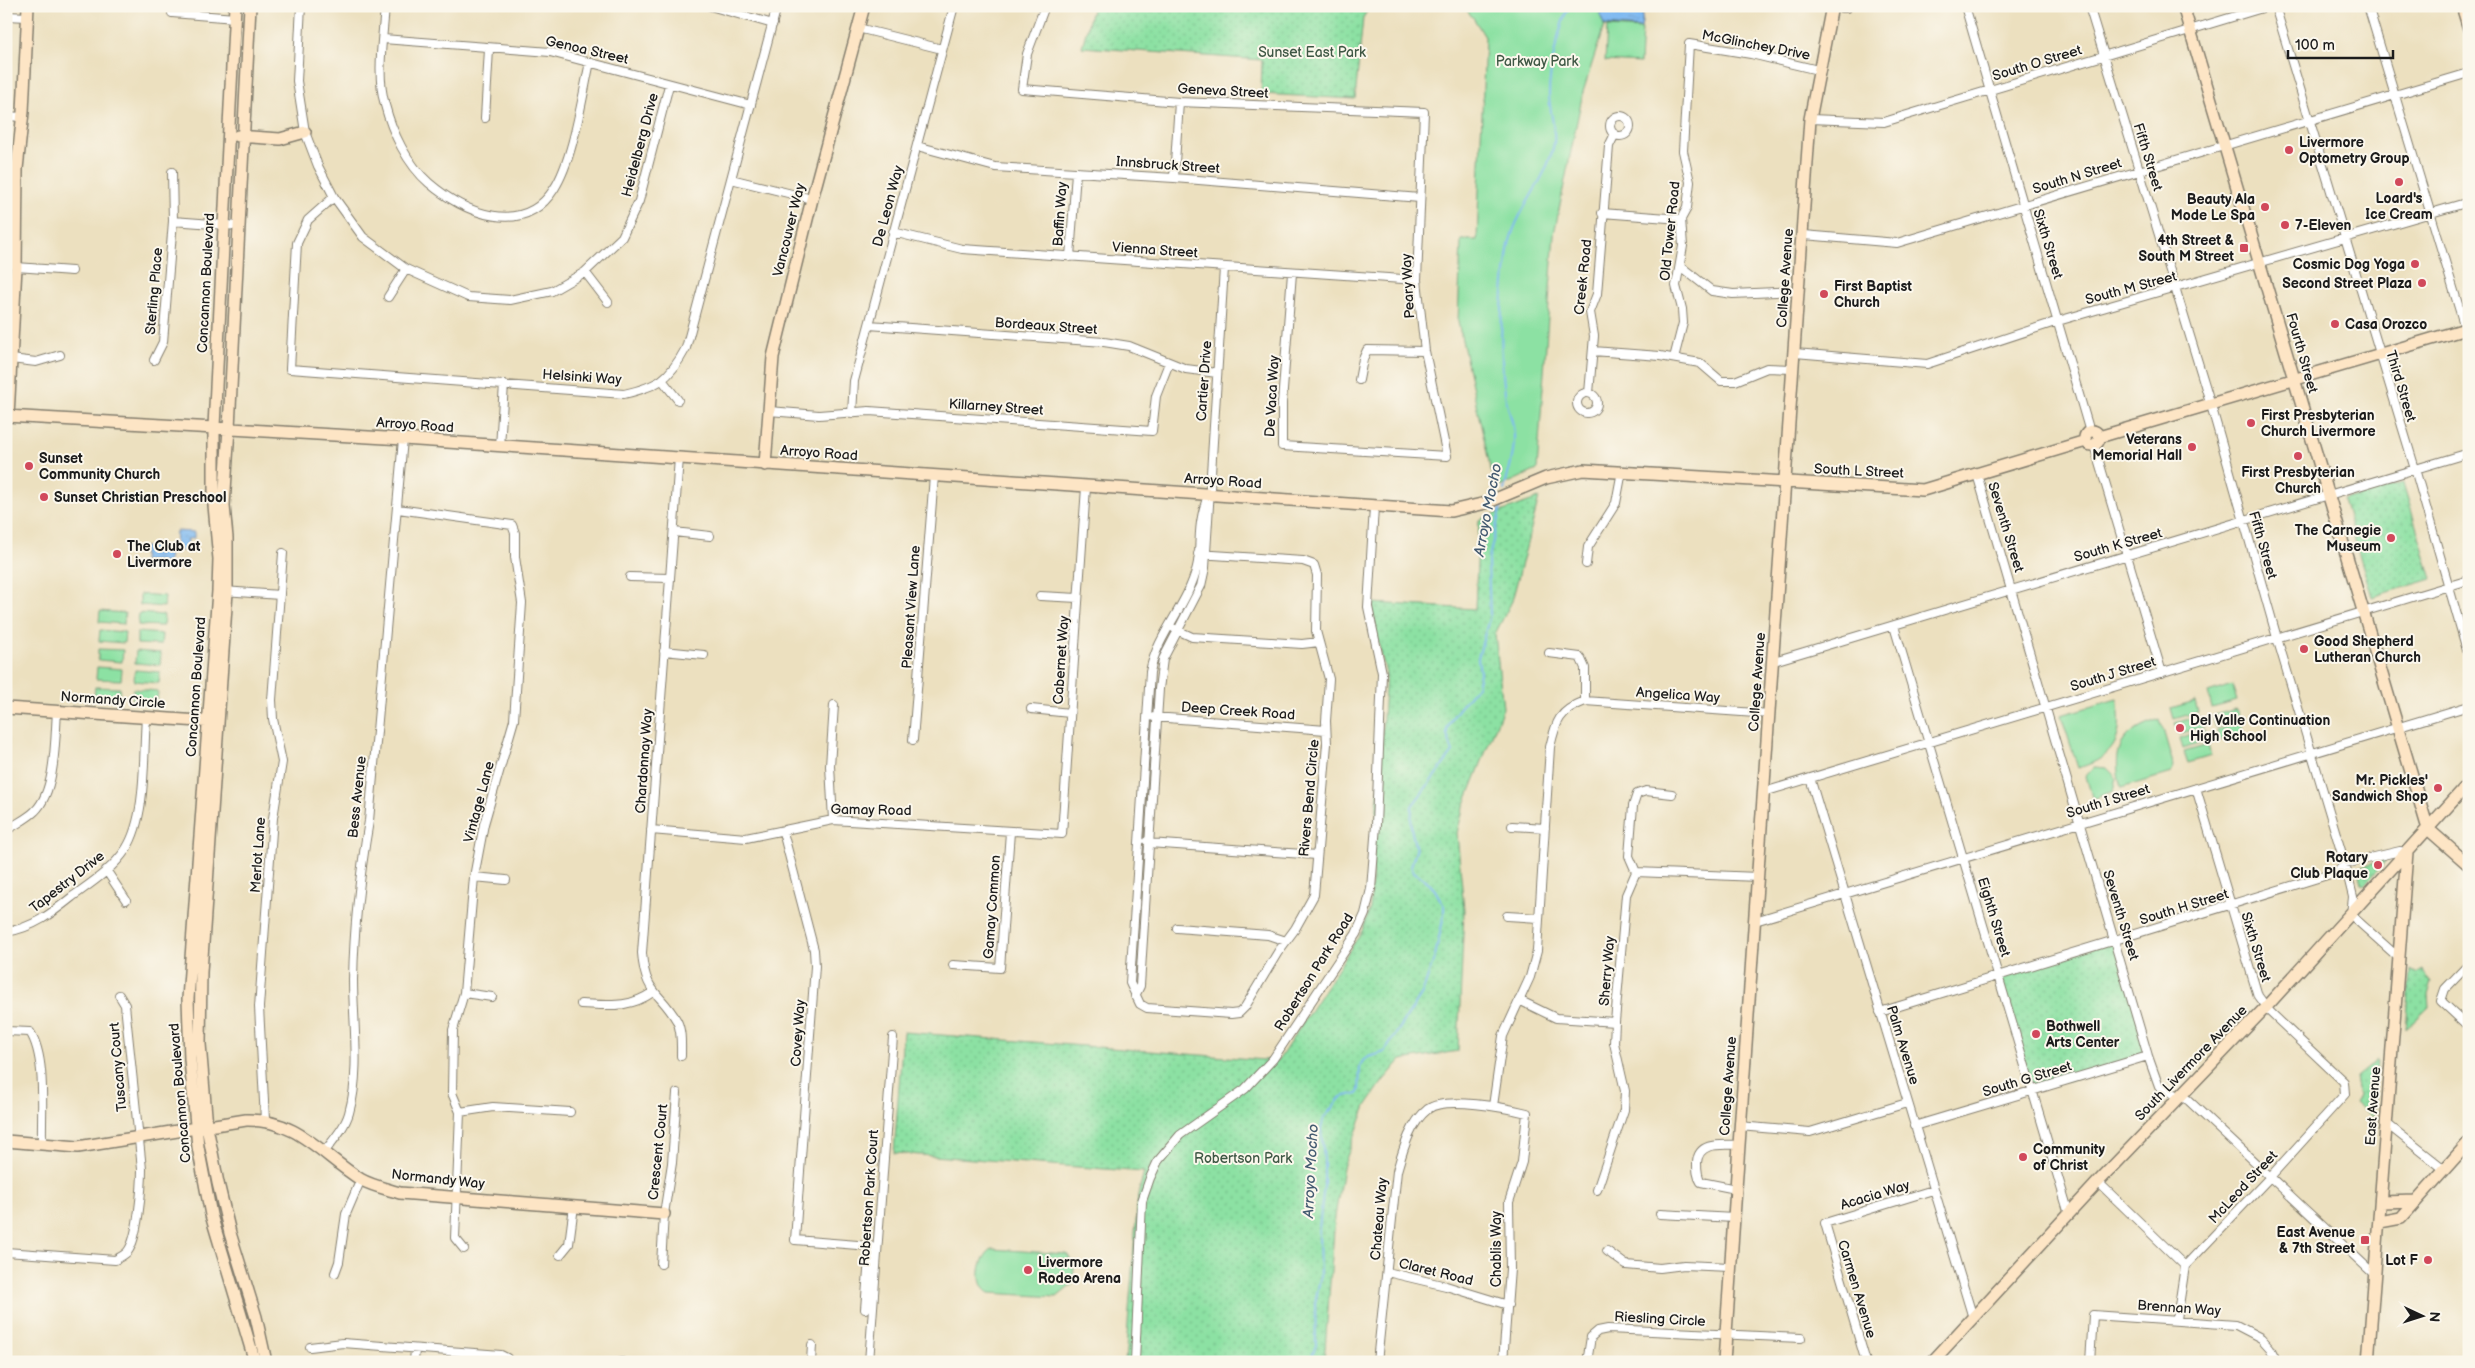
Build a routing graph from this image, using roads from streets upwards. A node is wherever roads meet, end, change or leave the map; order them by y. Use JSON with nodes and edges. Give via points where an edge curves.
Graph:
{"nodes":[{"id":1,"x":250,"y":6,"type":"edge"},
{"id":2,"x":301,"y":6,"type":"edge"},
{"id":3,"x":385,"y":6,"type":"edge"},
{"id":4,"x":710,"y":6,"type":"edge"},
{"id":5,"x":778,"y":6,"type":"edge"},
{"id":6,"x":864,"y":6,"type":"edge"},
{"id":7,"x":954,"y":6,"type":"edge"},
{"id":8,"x":1045,"y":6,"type":"edge"},
{"id":9,"x":1832,"y":6,"type":"edge"},
{"id":10,"x":1841,"y":6,"type":"edge"},
{"id":11,"x":1846,"y":6,"type":"edge"},
{"id":12,"x":1965,"y":6,"type":"edge"},
{"id":13,"x":2089,"y":6,"type":"edge"},
{"id":14,"x":2182,"y":6,"type":"edge"},
{"id":15,"x":2269,"y":6,"type":"edge"},
{"id":16,"x":2275,"y":6,"type":"edge"},
{"id":17,"x":2368,"y":6,"type":"edge"},
{"id":18,"x":2462,"y":6,"type":"edge"},
{"id":19,"x":173,"y":10,"type":"edge"},
{"id":20,"x":28,"y":12,"type":"edge"},
{"id":21,"x":235,"y":12,"type":"edge"},
{"id":22,"x":6,"y":16,"type":"edge"},
{"id":23,"x":773,"y":24,"type":"junction"},
{"id":24,"x":858,"y":28,"type":"junction"},
{"id":25,"x":2469,"y":29,"type":"edge"},
{"id":26,"x":2190,"y":30,"type":"junction"},
{"id":27,"x":383,"y":39,"type":"junction"},
{"id":28,"x":1689,"y":44,"type":"joint"},
{"id":29,"x":489,"y":49,"type":"junction"},
{"id":30,"x":942,"y":49,"type":"junction"},
{"id":31,"x":2104,"y":56,"type":"junction"},
{"id":32,"x":590,"y":62,"type":"junction"},
{"id":33,"x":1818,"y":70,"type":"junction"},
{"id":34,"x":2469,"y":73,"type":"edge"},
{"id":35,"x":670,"y":85,"type":"junction"},
{"id":36,"x":1990,"y":91,"type":"junction"},
{"id":37,"x":2394,"y":96,"type":"junction"},
{"id":38,"x":1179,"y":102,"type":"junction"},
{"id":39,"x":751,"y":105,"type":"junction"},
{"id":40,"x":1424,"y":112,"type":"joint"},
{"id":41,"x":6,"y":116,"type":"edge"},
{"id":42,"x":22,"y":118,"type":"junction"},
{"id":43,"x":485,"y":118,"type":"dead end"},
{"id":44,"x":1810,"y":119,"type":"junction"},
{"id":45,"x":2310,"y":121,"type":"junction"},
{"id":46,"x":305,"y":132,"type":"junction"},
{"id":47,"x":1615,"y":134,"type":"dead end"},
{"id":48,"x":230,"y":136,"type":"junction"},
{"id":49,"x":244,"y":137,"type":"junction"},
{"id":50,"x":917,"y":146,"type":"junction"},
{"id":51,"x":2224,"y":147,"type":"junction"},
{"id":52,"x":2138,"y":170,"type":"junction"},
{"id":53,"x":172,"y":172,"type":"dead end"},
{"id":54,"x":1076,"y":172,"type":"junction"},
{"id":55,"x":1174,"y":178,"type":"junction"},
{"id":56,"x":731,"y":179,"type":"junction"},
{"id":57,"x":334,"y":197,"type":"junction"},
{"id":58,"x":1420,"y":198,"type":"junction"},
{"id":59,"x":812,"y":199,"type":"junction"},
{"id":60,"x":2469,"y":202,"type":"edge"},
{"id":61,"x":2023,"y":206,"type":"junction"},
{"id":62,"x":2429,"y":212,"type":"junction"},
{"id":63,"x":1602,"y":213,"type":"junction"},
{"id":64,"x":11,"y":219,"type":"edge"},
{"id":65,"x":1681,"y":219,"type":"junction"},
{"id":66,"x":173,"y":221,"type":"junction"},
{"id":67,"x":224,"y":225,"type":"junction"},
{"id":68,"x":239,"y":226,"type":"junction"},
{"id":69,"x":893,"y":232,"type":"junction"},
{"id":70,"x":1804,"y":235,"type":"junction"},
{"id":71,"x":2344,"y":238,"type":"junction"},
{"id":72,"x":1070,"y":257,"type":"junction"},
{"id":73,"x":2259,"y":264,"type":"junction"},
{"id":74,"x":1680,"y":266,"type":"junction"},
{"id":75,"x":16,"y":267,"type":"junction"},
{"id":76,"x":1224,"y":268,"type":"junction"},
{"id":77,"x":406,"y":269,"type":"junction"},
{"id":78,"x":72,"y":271,"type":"dead end"},
{"id":79,"x":585,"y":272,"type":"junction"},
{"id":80,"x":1292,"y":273,"type":"junction"},
{"id":81,"x":1417,"y":280,"type":"junction"},
{"id":82,"x":2174,"y":289,"type":"junction"},
{"id":83,"x":1799,"y":291,"type":"junction"},
{"id":84,"x":388,"y":296,"type":"dead end"},
{"id":85,"x":608,"y":302,"type":"dead end"},
{"id":86,"x":2058,"y":321,"type":"junction"},
{"id":87,"x":869,"y":325,"type":"junction"},
{"id":88,"x":2467,"y":329,"type":"edge"},
{"id":89,"x":2469,"y":341,"type":"edge"},
{"id":90,"x":1425,"y":351,"type":"junction"},
{"id":91,"x":1593,"y":351,"type":"junction"},
{"id":92,"x":1795,"y":352,"type":"junction"},
{"id":93,"x":60,"y":355,"type":"dead end"},
{"id":94,"x":2379,"y":355,"type":"junction"},
{"id":95,"x":1674,"y":358,"type":"junction"},
{"id":96,"x":11,"y":359,"type":"junction"},
{"id":97,"x":154,"y":360,"type":"dead end"},
{"id":98,"x":1169,"y":363,"type":"junction"},
{"id":99,"x":1793,"y":369,"type":"junction"},
{"id":100,"x":1217,"y":373,"type":"junction"},
{"id":101,"x":1359,"y":380,"type":"dead end"},
{"id":102,"x":663,"y":381,"type":"junction"},
{"id":103,"x":2294,"y":381,"type":"junction"},
{"id":104,"x":504,"y":384,"type":"junction"},
{"id":105,"x":1589,"y":394,"type":"dead end"},
{"id":106,"x":678,"y":400,"type":"dead end"},
{"id":107,"x":2211,"y":405,"type":"junction"},
{"id":108,"x":769,"y":411,"type":"junction"},
{"id":109,"x":852,"y":413,"type":"junction"},
{"id":110,"x":7,"y":416,"type":"edge"},
{"id":111,"x":214,"y":426,"type":"junction"},
{"id":112,"x":230,"y":428,"type":"junction"},
{"id":113,"x":403,"y":439,"type":"junction"},
{"id":114,"x":2092,"y":439,"type":"junction"},
{"id":115,"x":500,"y":446,"type":"junction"},
{"id":116,"x":2469,"y":454,"type":"edge"},
{"id":117,"x":1447,"y":456,"type":"joint"},
{"id":118,"x":679,"y":458,"type":"junction"},
{"id":119,"x":765,"y":465,"type":"junction"},
{"id":120,"x":2415,"y":469,"type":"junction"},
{"id":121,"x":1622,"y":471,"type":"junction"},
{"id":122,"x":1977,"y":474,"type":"junction"},
{"id":123,"x":934,"y":476,"type":"junction"},
{"id":124,"x":1786,"y":482,"type":"junction"},
{"id":125,"x":1086,"y":487,"type":"junction"},
{"id":126,"x":1208,"y":495,"type":"junction"},
{"id":127,"x":2328,"y":496,"type":"junction"},
{"id":128,"x":1374,"y":507,"type":"junction"},
{"id":129,"x":398,"y":509,"type":"junction"},
{"id":130,"x":2243,"y":521,"type":"junction"},
{"id":131,"x":674,"y":532,"type":"junction"},
{"id":132,"x":710,"y":536,"type":"dead end"},
{"id":133,"x":283,"y":553,"type":"dead end"},
{"id":134,"x":1202,"y":555,"type":"junction"},
{"id":135,"x":2127,"y":556,"type":"junction"},
{"id":136,"x":1586,"y":564,"type":"dead end"},
{"id":137,"x":630,"y":578,"type":"dead end"},
{"id":138,"x":669,"y":578,"type":"junction"},
{"id":139,"x":2469,"y":580,"type":"edge"},
{"id":140,"x":2448,"y":586,"type":"junction"},
{"id":141,"x":2011,"y":590,"type":"junction"},
{"id":142,"x":223,"y":591,"type":"junction"},
{"id":143,"x":280,"y":595,"type":"junction"},
{"id":144,"x":1040,"y":596,"type":"dead end"},
{"id":145,"x":1078,"y":598,"type":"junction"},
{"id":146,"x":2363,"y":612,"type":"junction"},
{"id":147,"x":1169,"y":626,"type":"junction"},
{"id":148,"x":1894,"y":626,"type":"junction"},
{"id":149,"x":1178,"y":631,"type":"junction"},
{"id":150,"x":2277,"y":638,"type":"junction"},
{"id":151,"x":1319,"y":642,"type":"junction"},
{"id":152,"x":664,"y":651,"type":"junction"},
{"id":153,"x":1549,"y":653,"type":"dead end"},
{"id":154,"x":704,"y":655,"type":"dead end"},
{"id":155,"x":2469,"y":657,"type":"edge"},
{"id":156,"x":1774,"y":661,"type":"junction"},
{"id":157,"x":2162,"y":673,"type":"junction"},
{"id":158,"x":1585,"y":701,"type":"junction"},
{"id":159,"x":834,"y":705,"type":"dead end"},
{"id":160,"x":2469,"y":706,"type":"edge"},
{"id":161,"x":2047,"y":707,"type":"junction"},
{"id":162,"x":6,"y":708,"type":"edge"},
{"id":163,"x":1031,"y":709,"type":"dead end"},
{"id":164,"x":58,"y":711,"type":"junction"},
{"id":165,"x":1070,"y":713,"type":"junction"},
{"id":166,"x":1770,"y":714,"type":"junction"},
{"id":167,"x":1147,"y":717,"type":"junction"},
{"id":168,"x":146,"y":718,"type":"junction"},
{"id":169,"x":1157,"y":718,"type":"junction"},
{"id":170,"x":213,"y":722,"type":"junction"},
{"id":171,"x":2397,"y":727,"type":"junction"},
{"id":172,"x":1326,"y":730,"type":"junction"},
{"id":173,"x":913,"y":740,"type":"dead end"},
{"id":174,"x":1929,"y":743,"type":"junction"},
{"id":175,"x":2313,"y":753,"type":"junction"},
{"id":176,"x":1810,"y":778,"type":"junction"},
{"id":177,"x":2469,"y":784,"type":"edge"},
{"id":178,"x":2196,"y":788,"type":"junction"},
{"id":179,"x":1764,"y":792,"type":"junction"},
{"id":180,"x":1672,"y":794,"type":"dead end"},
{"id":181,"x":833,"y":820,"type":"junction"},
{"id":182,"x":2080,"y":823,"type":"junction"},
{"id":183,"x":1512,"y":826,"type":"dead end"},
{"id":184,"x":1545,"y":828,"type":"junction"},
{"id":185,"x":2428,"y":829,"type":"junction"},
{"id":186,"x":6,"y":830,"type":"edge"},
{"id":187,"x":651,"y":830,"type":"junction"},
{"id":188,"x":782,"y":832,"type":"junction"},
{"id":189,"x":1010,"y":832,"type":"junction"},
{"id":190,"x":1062,"y":834,"type":"joint"},
{"id":191,"x":1139,"y":835,"type":"junction"},
{"id":192,"x":1149,"y":843,"type":"junction"},
{"id":193,"x":2407,"y":852,"type":"junction"},
{"id":194,"x":1317,"y":855,"type":"junction"},
{"id":195,"x":1963,"y":858,"type":"junction"},
{"id":196,"x":2345,"y":864,"type":"junction"},
{"id":197,"x":2469,"y":865,"type":"edge"},
{"id":198,"x":106,"y":870,"type":"junction"},
{"id":199,"x":1636,"y":872,"type":"junction"},
{"id":200,"x":474,"y":877,"type":"junction"},
{"id":201,"x":1758,"y":877,"type":"junction"},
{"id":202,"x":506,"y":880,"type":"dead end"},
{"id":203,"x":1844,"y":894,"type":"junction"},
{"id":204,"x":126,"y":900,"type":"dead end"},
{"id":205,"x":2230,"y":906,"type":"junction"},
{"id":206,"x":2351,"y":915,"type":"junction"},
{"id":207,"x":1507,"y":916,"type":"dead end"},
{"id":208,"x":1539,"y":918,"type":"junction"},
{"id":209,"x":1755,"y":921,"type":"junction"},
{"id":210,"x":1177,"y":928,"type":"dead end"},
{"id":211,"x":6,"y":932,"type":"edge"},
{"id":212,"x":1286,"y":941,"type":"junction"},
{"id":213,"x":2116,"y":941,"type":"junction"},
{"id":214,"x":2399,"y":958,"type":"junction"},
{"id":215,"x":2469,"y":964,"type":"edge"},
{"id":216,"x":953,"y":965,"type":"dead end"},
{"id":217,"x":1998,"y":976,"type":"junction"},
{"id":218,"x":653,"y":992,"type":"junction"},
{"id":219,"x":464,"y":993,"type":"junction"},
{"id":220,"x":119,"y":995,"type":"dead end"},
{"id":221,"x":1135,"y":996,"type":"junction"},
{"id":222,"x":492,"y":997,"type":"dead end"},
{"id":223,"x":1519,"y":1000,"type":"junction"},
{"id":224,"x":581,"y":1004,"type":"dead end"},
{"id":225,"x":2266,"y":1007,"type":"junction"},
{"id":226,"x":1880,"y":1012,"type":"junction"},
{"id":227,"x":1615,"y":1022,"type":"junction"},
{"id":228,"x":2469,"y":1027,"type":"edge"},
{"id":229,"x":6,"y":1031,"type":"edge"},
{"id":230,"x":893,"y":1037,"type":"dead end"},
{"id":231,"x":681,"y":1056,"type":"dead end"},
{"id":232,"x":2148,"y":1056,"type":"junction"},
{"id":233,"x":2344,"y":1082,"type":"joint"},
{"id":234,"x":2033,"y":1091,"type":"junction"},
{"id":235,"x":677,"y":1093,"type":"dead end"},
{"id":236,"x":2179,"y":1096,"type":"junction"},
{"id":237,"x":1907,"y":1103,"type":"junction"},
{"id":238,"x":1493,"y":1106,"type":"junction"},
{"id":239,"x":460,"y":1112,"type":"junction"},
{"id":240,"x":570,"y":1112,"type":"dead end"},
{"id":241,"x":265,"y":1120,"type":"junction"},
{"id":242,"x":2387,"y":1124,"type":"junction"},
{"id":243,"x":1739,"y":1126,"type":"junction"},
{"id":244,"x":1914,"y":1126,"type":"junction"},
{"id":245,"x":202,"y":1128,"type":"junction"},
{"id":246,"x":137,"y":1138,"type":"junction"},
{"id":247,"x":6,"y":1142,"type":"edge"},
{"id":248,"x":2469,"y":1142,"type":"edge"},
{"id":249,"x":42,"y":1144,"type":"junction"},
{"id":250,"x":1739,"y":1145,"type":"junction"},
{"id":251,"x":325,"y":1151,"type":"junction"},
{"id":252,"x":2444,"y":1169,"type":"junction"},
{"id":253,"x":2270,"y":1177,"type":"junction"},
{"id":254,"x":361,"y":1180,"type":"junction"},
{"id":255,"x":2098,"y":1182,"type":"junction"},
{"id":256,"x":1736,"y":1189,"type":"junction"},
{"id":257,"x":1597,"y":1190,"type":"dead end"},
{"id":258,"x":1933,"y":1190,"type":"junction"},
{"id":259,"x":458,"y":1199,"type":"junction"},
{"id":260,"x":2416,"y":1201,"type":"junction"},
{"id":261,"x":2381,"y":1202,"type":"junction"},
{"id":262,"x":574,"y":1206,"type":"junction"},
{"id":263,"x":664,"y":1214,"type":"junction"},
{"id":264,"x":1660,"y":1214,"type":"dead end"},
{"id":265,"x":2069,"y":1214,"type":"junction"},
{"id":266,"x":1734,"y":1218,"type":"junction"},
{"id":267,"x":2380,"y":1222,"type":"junction"},
{"id":268,"x":1824,"y":1223,"type":"joint"},
{"id":269,"x":464,"y":1249,"type":"dead end"},
{"id":270,"x":1607,"y":1251,"type":"dead end"},
{"id":271,"x":6,"y":1252,"type":"edge"},
{"id":272,"x":560,"y":1255,"type":"dead end"},
{"id":273,"x":661,"y":1264,"type":"dead end"},
{"id":274,"x":2185,"y":1266,"type":"junction"},
{"id":275,"x":1730,"y":1267,"type":"junction"},
{"id":276,"x":1387,"y":1272,"type":"junction"},
{"id":277,"x":335,"y":1273,"type":"dead end"},
{"id":278,"x":2375,"y":1275,"type":"junction"},
{"id":279,"x":1508,"y":1305,"type":"junction"},
{"id":280,"x":865,"y":1309,"type":"dead end"},
{"id":281,"x":1973,"y":1318,"type":"junction"},
{"id":282,"x":2177,"y":1319,"type":"junction"},
{"id":283,"x":1726,"y":1335,"type":"junction"},
{"id":284,"x":1801,"y":1338,"type":"dead end"},
{"id":285,"x":812,"y":1345,"type":"dead end"},
{"id":286,"x":310,"y":1347,"type":"dead end"},
{"id":287,"x":415,"y":1349,"type":"junction"},
{"id":288,"x":508,"y":1360,"type":"edge"},
{"id":289,"x":255,"y":1362,"type":"edge"},
{"id":290,"x":266,"y":1362,"type":"edge"},
{"id":291,"x":414,"y":1362,"type":"edge"},
{"id":292,"x":811,"y":1362,"type":"edge"},
{"id":293,"x":869,"y":1362,"type":"edge"},
{"id":294,"x":1135,"y":1362,"type":"edge"},
{"id":295,"x":1377,"y":1362,"type":"edge"},
{"id":296,"x":1503,"y":1362,"type":"edge"},
{"id":297,"x":1587,"y":1362,"type":"edge"},
{"id":298,"x":1724,"y":1362,"type":"edge"},
{"id":299,"x":1866,"y":1362,"type":"edge"},
{"id":300,"x":1932,"y":1362,"type":"edge"},
{"id":301,"x":2090,"y":1362,"type":"edge"},
{"id":302,"x":2276,"y":1362,"type":"edge"},
{"id":303,"x":2368,"y":1362,"type":"edge"}],
"edges":[{"from":1,"to":49,"type":"street","name":"Concannon Boulevard"},
{"from":2,"to":46,"type":"street","name":"Heidelberg Drive","via":[[297,81]]},
{"from":3,"to":27,"type":"street"},
{"from":4,"to":23,"type":"street"},
{"from":5,"to":23,"type":"street","name":"Helsinki Way"},
{"from":6,"to":24,"type":"street","name":"Vancouver Way"},
{"from":7,"to":30,"type":"street","name":"De Leon Way"},
{"from":8,"to":38,"type":"street","name":"Geneva Street","via":[[1027,54],[1022,89]]},
{"from":9,"to":33,"type":"street","name":"College Avenue"},
{"from":10,"to":11,"type":"street"},
{"from":12,"to":36,"type":"street","name":"Sixth Street"},
{"from":13,"to":31,"type":"street","name":"Fifth Street"},
{"from":14,"to":26,"type":"street","name":"Fourth Street"},
{"from":15,"to":26,"type":"street","name":"South O Street"},
{"from":16,"to":45,"type":"street","name":"Third Street"},
{"from":17,"to":37,"type":"street"},
{"from":18,"to":25,"type":"street"},
{"from":19,"to":21,"type":"street"},
{"from":20,"to":22,"type":"street"},
{"from":20,"to":42,"type":"street"},
{"from":21,"to":48,"type":"street","name":"Concannon Boulevard"},
{"from":23,"to":39,"type":"street","name":"Helsinki Way"},
{"from":24,"to":30,"type":"street"},
{"from":24,"to":59,"type":"street","name":"Vancouver Way"},
{"from":26,"to":31,"type":"street","name":"South O Street"},
{"from":26,"to":51,"type":"street","name":"Fourth Street"},
{"from":27,"to":29,"type":"street","name":"Genoa Street"},
{"from":27,"to":32,"type":"street","via":[[381,79],[384,105],[401,148],[428,182],[459,204],[494,218],[518,217],[539,207],[554,190],[564,170]]},
{"from":28,"to":33,"type":"street","name":"McGlinchey Drive"},
{"from":28,"to":65,"type":"street","name":"Old Tower Road","via":[[1683,151],[1690,182],[1687,208]]},
{"from":29,"to":32,"type":"street","name":"Genoa Street","via":[[550,52]]},
{"from":29,"to":43,"type":"street"},
{"from":30,"to":50,"type":"street","name":"De Leon Way"},
{"from":31,"to":36,"type":"street","name":"South O Street"},
{"from":31,"to":52,"type":"street","name":"Fifth Street"},
{"from":32,"to":35,"type":"street","name":"Genoa Street"},
{"from":33,"to":44,"type":"street","name":"College Avenue"},
{"from":34,"to":37,"type":"street","name":"South N Street"},
{"from":35,"to":39,"type":"street","name":"Genoa Street"},
{"from":35,"to":79,"type":"street","name":"Heidelberg Drive","via":[[639,201],[622,237]]},
{"from":36,"to":44,"type":"street","name":"South O Street","via":[[1884,122]]},
{"from":36,"to":61,"type":"street","name":"Sixth Street"},
{"from":37,"to":45,"type":"street","name":"South N Street"},
{"from":37,"to":62,"type":"street"},
{"from":38,"to":40,"type":"street","name":"Geneva Street"},
{"from":38,"to":55,"type":"street"},
{"from":39,"to":56,"type":"street","name":"Helsinki Way"},
{"from":40,"to":58,"type":"street","name":"Peary Way"},
{"from":41,"to":42,"type":"street"},
{"from":42,"to":64,"type":"street"},
{"from":44,"to":70,"type":"street","name":"College Avenue"},
{"from":45,"to":51,"type":"street","name":"South N Street"},
{"from":45,"to":71,"type":"street","name":"Third Street"},
{"from":46,"to":49,"type":"street","via":[[280,139]]},
{"from":46,"to":57,"type":"street","name":"Heidelberg Drive"},
{"from":47,"to":63,"type":"street","name":"Creek Road","via":[[1608,146]]},
{"from":48,"to":49,"type":"street"},
{"from":48,"to":67,"type":"street","name":"Concannon Boulevard"},
{"from":49,"to":68,"type":"street","name":"Concannon Boulevard"},
{"from":50,"to":54,"type":"street","name":"Innsbruck Street","via":[[995,167]]},
{"from":50,"to":69,"type":"street","name":"De Leon Way"},
{"from":51,"to":52,"type":"street","name":"South N Street"},
{"from":51,"to":73,"type":"street","name":"Fourth Street"},
{"from":52,"to":61,"type":"street","name":"South N Street"},
{"from":52,"to":82,"type":"street","name":"Fifth Street"},
{"from":53,"to":66,"type":"street","name":"Sterling Place"},
{"from":54,"to":55,"type":"street","name":"Innsbruck Street"},
{"from":54,"to":72,"type":"street","name":"Baffin Way"},
{"from":55,"to":58,"type":"street","name":"Innsbruck Street"},
{"from":56,"to":59,"type":"street"},
{"from":56,"to":102,"type":"street","name":"Helsinki Way","via":[[686,348],[676,368]]},
{"from":57,"to":77,"type":"street","name":"Heidelberg Drive","via":[[363,237]]},
{"from":57,"to":104,"type":"street","name":"Helsinki Way","via":[[308,220],[297,242],[290,369]]},
{"from":58,"to":81,"type":"street","name":"Peary Way"},
{"from":59,"to":108,"type":"street","name":"Vancouver Way","via":[[773,357]]},
{"from":60,"to":62,"type":"street","name":"South M Street"},
{"from":61,"to":70,"type":"street","name":"South N Street","via":[[1897,243]]},
{"from":61,"to":86,"type":"street","name":"Sixth Street"},
{"from":62,"to":71,"type":"street","name":"South M Street"},
{"from":62,"to":88,"type":"street"},
{"from":63,"to":65,"type":"street"},
{"from":63,"to":91,"type":"street","name":"Creek Road","via":[[1597,294],[1590,312]]},
{"from":64,"to":75,"type":"street"},
{"from":65,"to":74,"type":"street","name":"Old Tower Road","via":[[1683,246]]},
{"from":66,"to":67,"type":"street"},
{"from":66,"to":97,"type":"street","name":"Sterling Place","via":[[162,342]]},
{"from":67,"to":68,"type":"street"},
{"from":67,"to":111,"type":"street","name":"Concannon Boulevard"},
{"from":68,"to":112,"type":"street","name":"Concannon Boulevard"},
{"from":69,"to":72,"type":"street","name":"Vienna Street","via":[[962,249]]},
{"from":69,"to":87,"type":"street","name":"De Leon Way"},
{"from":70,"to":83,"type":"street","name":"College Avenue"},
{"from":71,"to":73,"type":"street","name":"South M Street"},
{"from":71,"to":94,"type":"street","name":"Third Street"},
{"from":72,"to":76,"type":"street","name":"Vienna Street"},
{"from":73,"to":82,"type":"street","name":"South M Street"},
{"from":73,"to":103,"type":"street","name":"Fourth Street"},
{"from":74,"to":83,"type":"street","via":[[1712,290],[1733,294]]},
{"from":74,"to":95,"type":"street","name":"Old Tower Road","via":[[1676,286],[1683,324]]},
{"from":75,"to":78,"type":"street"},
{"from":75,"to":96,"type":"street"},
{"from":76,"to":80,"type":"street","name":"Vienna Street"},
{"from":76,"to":100,"type":"street","name":"Cartier Drive"},
{"from":77,"to":79,"type":"street","name":"Heidelberg Drive","via":[[468,297],[510,300],[552,291]]},
{"from":77,"to":84,"type":"street"},
{"from":79,"to":85,"type":"street"},
{"from":80,"to":81,"type":"street","name":"Vienna Street"},
{"from":80,"to":117,"type":"street","name":"De Vaca Way","via":[[1282,446]]},
{"from":81,"to":90,"type":"street","name":"Peary Way"},
{"from":82,"to":86,"type":"street","name":"South M Street"},
{"from":82,"to":107,"type":"street","name":"Fifth Street"},
{"from":83,"to":92,"type":"street","name":"College Avenue"},
{"from":86,"to":92,"type":"street","name":"South M Street","via":[[1927,364]]},
{"from":86,"to":114,"type":"street","name":"Sixth Street"},
{"from":87,"to":98,"type":"street","name":"Bordeaux Street","via":[[1104,342],[1129,346]]},
{"from":87,"to":109,"type":"street","name":"De Leon Way","via":[[854,381]]},
{"from":88,"to":89,"type":"street"},
{"from":88,"to":94,"type":"street","name":"South L Street"},
{"from":90,"to":101,"type":"street","via":[[1367,350]]},
{"from":90,"to":117,"type":"street","name":"Peary Way"},
{"from":91,"to":95,"type":"street"},
{"from":91,"to":105,"type":"street","name":"Creek Road"},
{"from":92,"to":99,"type":"street","name":"College Avenue"},
{"from":93,"to":96,"type":"street","via":[[36,362]]},
{"from":94,"to":103,"type":"street","name":"South L Street"},
{"from":94,"to":120,"type":"street","name":"Third Street"},
{"from":95,"to":99,"type":"street","via":[[1700,363],[1721,381],[1735,381],[1767,368]]},
{"from":96,"to":110,"type":"street"},
{"from":98,"to":100,"type":"street","name":"Bordeaux Street"},
{"from":98,"to":109,"type":"street","name":"Killarney Street","via":[[1156,396],[1152,431],[869,411]]},
{"from":99,"to":124,"type":"street","name":"College Avenue"},
{"from":100,"to":126,"type":"street","name":"Cartier Drive"},
{"from":102,"to":104,"type":"street","name":"Helsinki Way","via":[[624,394]]},
{"from":102,"to":106,"type":"street"},
{"from":103,"to":107,"type":"street","name":"South L Street"},
{"from":103,"to":127,"type":"street","name":"Fourth Street"},
{"from":104,"to":115,"type":"street"},
{"from":107,"to":114,"type":"street","name":"South L Street"},
{"from":107,"to":130,"type":"street","name":"Fifth Street"},
{"from":108,"to":109,"type":"street","name":"Killarney Street","via":[[819,415]]},
{"from":108,"to":119,"type":"street","name":"Vancouver Way"},
{"from":110,"to":111,"type":"street","name":"Arroyo Road"},
{"from":111,"to":112,"type":"street","name":"Arroyo Road"},
{"from":111,"to":142,"type":"street","name":"Concannon Boulevard","via":[[214,505]]},
{"from":112,"to":113,"type":"street","name":"Arroyo Road"},
{"from":112,"to":142,"type":"street","name":"Concannon Boulevard","via":[[224,506],[227,538]]},
{"from":113,"to":115,"type":"street","name":"Arroyo Road"},
{"from":113,"to":129,"type":"street","name":"Bess Avenue"},
{"from":114,"to":122,"type":"street","name":"South L Street"},
{"from":114,"to":135,"type":"street","name":"Sixth Street"},
{"from":115,"to":118,"type":"street","name":"Arroyo Road"},
{"from":116,"to":120,"type":"street","name":"South K Street"},
{"from":118,"to":119,"type":"street","name":"Arroyo Road"},
{"from":118,"to":131,"type":"street","name":"Chardonnay Way"},
{"from":119,"to":123,"type":"street","name":"Arroyo Road"},
{"from":120,"to":127,"type":"street","name":"South K Street"},
{"from":120,"to":140,"type":"street","name":"Third Street"},
{"from":121,"to":124,"type":"street","name":"South L Street"},
{"from":121,"to":128,"type":"street","name":"Arroyo Road","via":[[1583,470],[1558,475],[1486,503],[1452,512]]},
{"from":121,"to":136,"type":"street","via":[[1616,502],[1588,547]]},
{"from":122,"to":124,"type":"street","name":"South L Street","via":[[1923,490]]},
{"from":122,"to":141,"type":"street","name":"Seventh Street"},
{"from":123,"to":125,"type":"street","name":"Arroyo Road"},
{"from":123,"to":173,"type":"street","name":"Pleasant View Lane"},
{"from":124,"to":156,"type":"street","name":"College Avenue"},
{"from":125,"to":126,"type":"street","name":"Arroyo Road"},
{"from":125,"to":145,"type":"street","name":"Cabernet Way"},
{"from":126,"to":128,"type":"street","name":"Arroyo Road"},
{"from":126,"to":134,"type":"street","via":[[1202,518]]},
{"from":127,"to":130,"type":"street","name":"South K Street"},
{"from":127,"to":146,"type":"street","name":"Fourth Street"},
{"from":128,"to":294,"type":"street","name":"Robertson Park Road","via":[[1368,607],[1382,673],[1374,862],[1365,914],[1356,934],[1273,1059],[1245,1089],[1180,1135],[1158,1161],[1142,1201]]},
{"from":129,"to":200,"type":"street","name":"Vintage Lane","via":[[512,525],[515,533],[522,626],[514,720],[484,824]]},
{"from":129,"to":251,"type":"street","name":"Bess Avenue","via":[[382,653],[369,820],[359,875],[353,980],[356,1030],[351,1098],[343,1126]]},
{"from":130,"to":135,"type":"street","name":"South K Street"},
{"from":130,"to":150,"type":"street","name":"Fifth Street"},
{"from":131,"to":132,"type":"street"},
{"from":131,"to":138,"type":"street","name":"Chardonnay Way"},
{"from":133,"to":143,"type":"street","name":"Merlot Lane"},
{"from":134,"to":147,"type":"street","via":[[1190,588]]},
{"from":134,"to":149,"type":"street","via":[[1202,586]]},
{"from":134,"to":151,"type":"street","name":"Rivers Bend Circle","via":[[1302,561],[1314,565]]},
{"from":135,"to":141,"type":"street","name":"South K Street"},
{"from":135,"to":157,"type":"street","name":"Sixth Street"},
{"from":137,"to":138,"type":"street"},
{"from":138,"to":152,"type":"street","name":"Chardonnay Way"},
{"from":139,"to":140,"type":"street","name":"South J Street"},
{"from":140,"to":146,"type":"street","name":"South J Street"},
{"from":140,"to":155,"type":"street","name":"Third Street"},
{"from":141,"to":148,"type":"street","name":"South K Street"},
{"from":141,"to":161,"type":"street","name":"Seventh Street"},
{"from":142,"to":143,"type":"street"},
{"from":142,"to":170,"type":"street","name":"Concannon Boulevard"},
{"from":143,"to":241,"type":"street","name":"Merlot Lane","via":[[272,700],[282,762],[273,818],[259,1007]]},
{"from":144,"to":145,"type":"street"},
{"from":145,"to":165,"type":"street","name":"Cabernet Way"},
{"from":146,"to":150,"type":"street","name":"South J Street"},
{"from":146,"to":171,"type":"street","name":"Fourth Street"},
{"from":147,"to":149,"type":"street"},
{"from":147,"to":167,"type":"street","via":[[1152,661]]},
{"from":148,"to":156,"type":"street","name":"South K Street"},
{"from":148,"to":174,"type":"street","name":"Eighth Street"},
{"from":149,"to":151,"type":"street","via":[[1192,637],[1302,644]]},
{"from":149,"to":169,"type":"street","via":[[1163,659]]},
{"from":150,"to":157,"type":"street","name":"South J Street"},
{"from":150,"to":175,"type":"street","name":"Fifth Street"},
{"from":151,"to":172,"type":"street","name":"Rivers Bend Circle","via":[[1330,679]]},
{"from":152,"to":154,"type":"street"},
{"from":152,"to":187,"type":"street","name":"Chardonnay Way"},
{"from":153,"to":158,"type":"street","via":[[1580,657],[1585,668]]},
{"from":156,"to":166,"type":"street","name":"College Avenue"},
{"from":157,"to":161,"type":"street","name":"South J Street"},
{"from":158,"to":166,"type":"street","name":"Angelica Way"},
{"from":158,"to":184,"type":"street","via":[[1571,706],[1557,721],[1550,747]]},
{"from":159,"to":181,"type":"street","via":[[830,766]]},
{"from":160,"to":171,"type":"street","name":"South I Street"},
{"from":161,"to":174,"type":"street","name":"South J Street"},
{"from":161,"to":182,"type":"street","name":"Seventh Street"},
{"from":162,"to":164,"type":"street","name":"Normandy Circle"},
{"from":163,"to":165,"type":"street"},
{"from":164,"to":168,"type":"street","name":"Normandy Circle"},
{"from":164,"to":186,"type":"street","via":[[46,795],[36,811]]},
{"from":165,"to":190,"type":"street","name":"Cabernet Way"},
{"from":166,"to":179,"type":"street","name":"College Avenue"},
{"from":167,"to":169,"type":"street","name":"Deep Creek Road"},
{"from":167,"to":191,"type":"street"},
{"from":168,"to":170,"type":"street","name":"Normandy Circle"},
{"from":168,"to":198,"type":"street","name":"Tapestry Drive","via":[[140,807],[135,827],[126,848]]},
{"from":169,"to":172,"type":"street","name":"Deep Creek Road"},
{"from":169,"to":192,"type":"street"},
{"from":170,"to":245,"type":"street","name":"Concannon Boulevard","via":[[200,1005]]},
{"from":171,"to":175,"type":"street","name":"South I Street"},
{"from":171,"to":185,"type":"street","name":"Fourth Street"},
{"from":172,"to":194,"type":"street","name":"Rivers Bend Circle"},
{"from":174,"to":176,"type":"street","name":"South J Street"},
{"from":174,"to":195,"type":"street","name":"Eighth Street"},
{"from":175,"to":178,"type":"street","name":"South I Street"},
{"from":175,"to":196,"type":"street","name":"Fifth Street"},
{"from":176,"to":179,"type":"street","name":"South J Street"},
{"from":176,"to":203,"type":"street","name":"Palm Avenue"},
{"from":177,"to":185,"type":"street","name":"South Livermore Avenue"},
{"from":178,"to":182,"type":"street","name":"South I Street"},
{"from":178,"to":205,"type":"street","name":"Sixth Street"},
{"from":179,"to":201,"type":"street","name":"College Avenue"},
{"from":180,"to":199,"type":"street","via":[[1646,791],[1637,794],[1628,856]]},
{"from":181,"to":188,"type":"street","name":"Gamay Road"},
{"from":181,"to":189,"type":"street","name":"Gamay Road"},
{"from":182,"to":195,"type":"street","name":"South I Street"},
{"from":182,"to":213,"type":"street","name":"Seventh Street"},
{"from":183,"to":184,"type":"street"},
{"from":184,"to":208,"type":"street"},
{"from":185,"to":193,"type":"street","name":"South Livermore Avenue"},
{"from":185,"to":197,"type":"street"},
{"from":187,"to":188,"type":"street","name":"Gamay Road","via":[[746,838]]},
{"from":187,"to":218,"type":"street","name":"Chardonnay Way","via":[[642,953],[646,980]]},
{"from":188,"to":280,"type":"street","name":"Covey Way","via":[[814,950],[815,966],[795,1240],[870,1246]]},
{"from":189,"to":190,"type":"street","name":"Gamay Road"},
{"from":189,"to":216,"type":"street","name":"Gamay Common","via":[[1000,968]]},
{"from":191,"to":192,"type":"street"},
{"from":191,"to":221,"type":"street","via":[[1130,983]]},
{"from":192,"to":194,"type":"street"},
{"from":192,"to":221,"type":"street","via":[[1140,986]]},
{"from":193,"to":196,"type":"street","name":"South H Street"},
{"from":193,"to":206,"type":"street","name":"South Livermore Avenue"},
{"from":193,"to":214,"type":"street","name":"East Avenue"},
{"from":194,"to":212,"type":"street","name":"Rivers Bend Circle","via":[[1312,902]]},
{"from":195,"to":203,"type":"street","name":"South I Street"},
{"from":195,"to":217,"type":"street","name":"Eighth Street"},
{"from":196,"to":205,"type":"street","name":"South H Street","via":[[2337,872]]},
{"from":196,"to":206,"type":"street","name":"Fifth Street","via":[[2353,897]]},
{"from":198,"to":204,"type":"street"},
{"from":198,"to":211,"type":"street","name":"Tapestry Drive","via":[[49,915],[28,927]]},
{"from":199,"to":201,"type":"street"},
{"from":199,"to":227,"type":"street","name":"Sherry Way","via":[[1626,894]]},
{"from":200,"to":202,"type":"street"},
{"from":200,"to":219,"type":"street","name":"Vintage Lane"},
{"from":201,"to":209,"type":"street","name":"College Avenue"},
{"from":203,"to":209,"type":"street","name":"South I Street"},
{"from":203,"to":226,"type":"street","name":"Palm Avenue"},
{"from":205,"to":213,"type":"street","name":"South H Street"},
{"from":205,"to":225,"type":"street","name":"Sixth Street","via":[[2258,996]]},
{"from":206,"to":214,"type":"street"},
{"from":206,"to":225,"type":"street","name":"South Livermore Avenue"},
{"from":207,"to":208,"type":"street"},
{"from":208,"to":223,"type":"street","via":[[1537,951]]},
{"from":209,"to":243,"type":"street","name":"College Avenue"},
{"from":210,"to":212,"type":"street","via":[[1268,935]]},
{"from":212,"to":221,"type":"street","name":"Rivers Bend Circle","via":[[1239,1013],[1154,1009],[1140,1004]]},
{"from":213,"to":217,"type":"street","name":"South H Street"},
{"from":213,"to":232,"type":"street","name":"Seventh Street"},
{"from":214,"to":242,"type":"street","name":"East Avenue"},
{"from":215,"to":228,"type":"street","via":[[2445,989],[2441,1000]]},
{"from":217,"to":226,"type":"street","name":"South H Street"},
{"from":217,"to":234,"type":"street","name":"Eighth Street"},
{"from":218,"to":224,"type":"street","via":[[639,1002],[614,1006]]},
{"from":218,"to":231,"type":"street","name":"Chardonnay Way","via":[[677,1022]]},
{"from":219,"to":222,"type":"street"},
{"from":219,"to":239,"type":"street","name":"Vintage Lane","via":[[453,1030],[452,1093]]},
{"from":220,"to":246,"type":"street","name":"Tuscany Court","via":[[125,1005]]},
{"from":223,"to":227,"type":"street","via":[[1556,1018]]},
{"from":223,"to":238,"type":"street","via":[[1503,1036]]},
{"from":225,"to":233,"type":"street","name":"Sixth Street"},
{"from":225,"to":236,"type":"street","name":"South Livermore Avenue"},
{"from":226,"to":237,"type":"street","name":"Palm Avenue"},
{"from":227,"to":257,"type":"street","name":"Sherry Way","via":[[1614,1043],[1625,1091],[1624,1110]]},
{"from":229,"to":249,"type":"street","via":[[30,1032],[35,1040],[39,1062]]},
{"from":230,"to":293,"type":"street","name":"Robertson Park Court"},
{"from":232,"to":234,"type":"street","name":"South G Street"},
{"from":232,"to":236,"type":"street","name":"Seventh Street","via":[[2159,1087]]},
{"from":233,"to":253,"type":"street","name":"McLeod Street","via":[[2345,1094]]},
{"from":234,"to":244,"type":"street","name":"South G Street"},
{"from":234,"to":265,"type":"street","name":"Eighth Street"},
{"from":235,"to":263,"type":"street","name":"Crescent Court","via":[[672,1163]]},
{"from":236,"to":253,"type":"street","name":"Seventh Street","via":[[2188,1100]]},
{"from":236,"to":255,"type":"street","name":"South Livermore Avenue"},
{"from":237,"to":243,"type":"street","via":[[1810,1132]]},
{"from":237,"to":244,"type":"street","name":"Palm Avenue"},
{"from":238,"to":276,"type":"street","name":"Chateau Way","via":[[1437,1105],[1418,1118],[1397,1171]]},
{"from":238,"to":279,"type":"street","name":"Chablis Way","via":[[1528,1113],[1522,1162],[1508,1202]]},
{"from":239,"to":240,"type":"street","via":[[493,1107]]},
{"from":239,"to":259,"type":"street","name":"Vintage Lane"},
{"from":241,"to":245,"type":"street","name":"Normandy Way"},
{"from":241,"to":251,"type":"street","name":"Normandy Way","via":[[287,1127]]},
{"from":242,"to":252,"type":"street"},
{"from":242,"to":261,"type":"street","name":"East Avenue"},
{"from":243,"to":250,"type":"street","name":"College Avenue"},
{"from":244,"to":258,"type":"street","name":"Palm Avenue"},
{"from":245,"to":246,"type":"street"},
{"from":245,"to":289,"type":"street","name":"Concannon Boulevard","via":[[198,1148],[211,1215]]},
{"from":245,"to":290,"type":"street","name":"Concannon Boulevard"},
{"from":246,"to":249,"type":"street","via":[[78,1147]]},
{"from":246,"to":271,"type":"street","name":"Tuscany Court","via":[[142,1187],[134,1240],[125,1255],[115,1260]]},
{"from":247,"to":249,"type":"street"},
{"from":248,"to":252,"type":"street"},
{"from":250,"to":256,"type":"street","name":"College Avenue"},
{"from":250,"to":256,"type":"street","via":[[1707,1146],[1697,1155],[1701,1182]]},
{"from":251,"to":254,"type":"street","name":"Normandy Way"},
{"from":252,"to":260,"type":"street"},
{"from":253,"to":274,"type":"street","name":"McLeod Street"},
{"from":253,"to":278,"type":"street","name":"Seventh Street"},
{"from":254,"to":259,"type":"street","name":"Normandy Way","via":[[400,1193]]},
{"from":254,"to":277,"type":"street","via":[[346,1214]]},
{"from":255,"to":265,"type":"street","name":"South Livermore Avenue"},
{"from":255,"to":274,"type":"street"},
{"from":256,"to":266,"type":"street","name":"College Avenue"},
{"from":258,"to":268,"type":"street","name":"Acacia Way"},
{"from":258,"to":281,"type":"street","name":"Palm Avenue"},
{"from":259,"to":262,"type":"street","name":"Normandy Way"},
{"from":259,"to":269,"type":"street","name":"Vintage Lane","via":[[455,1238]]},
{"from":260,"to":261,"type":"street"},
{"from":260,"to":267,"type":"street","via":[[2402,1218]]},
{"from":261,"to":267,"type":"street","name":"East Avenue"},
{"from":262,"to":263,"type":"street","name":"Normandy Way"},
{"from":262,"to":272,"type":"street","via":[[569,1244]]},
{"from":263,"to":273,"type":"street","name":"Crescent Court"},
{"from":264,"to":266,"type":"street"},
{"from":265,"to":281,"type":"street","name":"South Livermore Avenue"},
{"from":266,"to":275,"type":"street","name":"College Avenue"},
{"from":267,"to":278,"type":"street","name":"East Avenue"},
{"from":268,"to":299,"type":"street","name":"Carmen Avenue"},
{"from":270,"to":275,"type":"street","via":[[1626,1265]]},
{"from":274,"to":282,"type":"street"},
{"from":275,"to":283,"type":"street","name":"College Avenue"},
{"from":276,"to":279,"type":"street","name":"Claret Road"},
{"from":276,"to":295,"type":"street","name":"Chateau Way"},
{"from":278,"to":303,"type":"street","name":"East Avenue"},
{"from":279,"to":296,"type":"street","name":"Chablis Way"},
{"from":281,"to":300,"type":"street","name":"South Livermore Avenue"},
{"from":282,"to":301,"type":"street","name":"Brennan Way","via":[[2093,1315]]},
{"from":282,"to":302,"type":"street","name":"Brennan Way","via":[[2236,1325],[2261,1338]]},
{"from":283,"to":284,"type":"street"},
{"from":283,"to":297,"type":"street","name":"Riesling Circle","via":[[1608,1329],[1591,1337]]},
{"from":283,"to":298,"type":"street","name":"College Avenue"},
{"from":285,"to":292,"type":"street"},
{"from":286,"to":287,"type":"street","via":[[338,1343]]},
{"from":287,"to":288,"type":"street","via":[[501,1355]]},
{"from":287,"to":291,"type":"street"}]}
